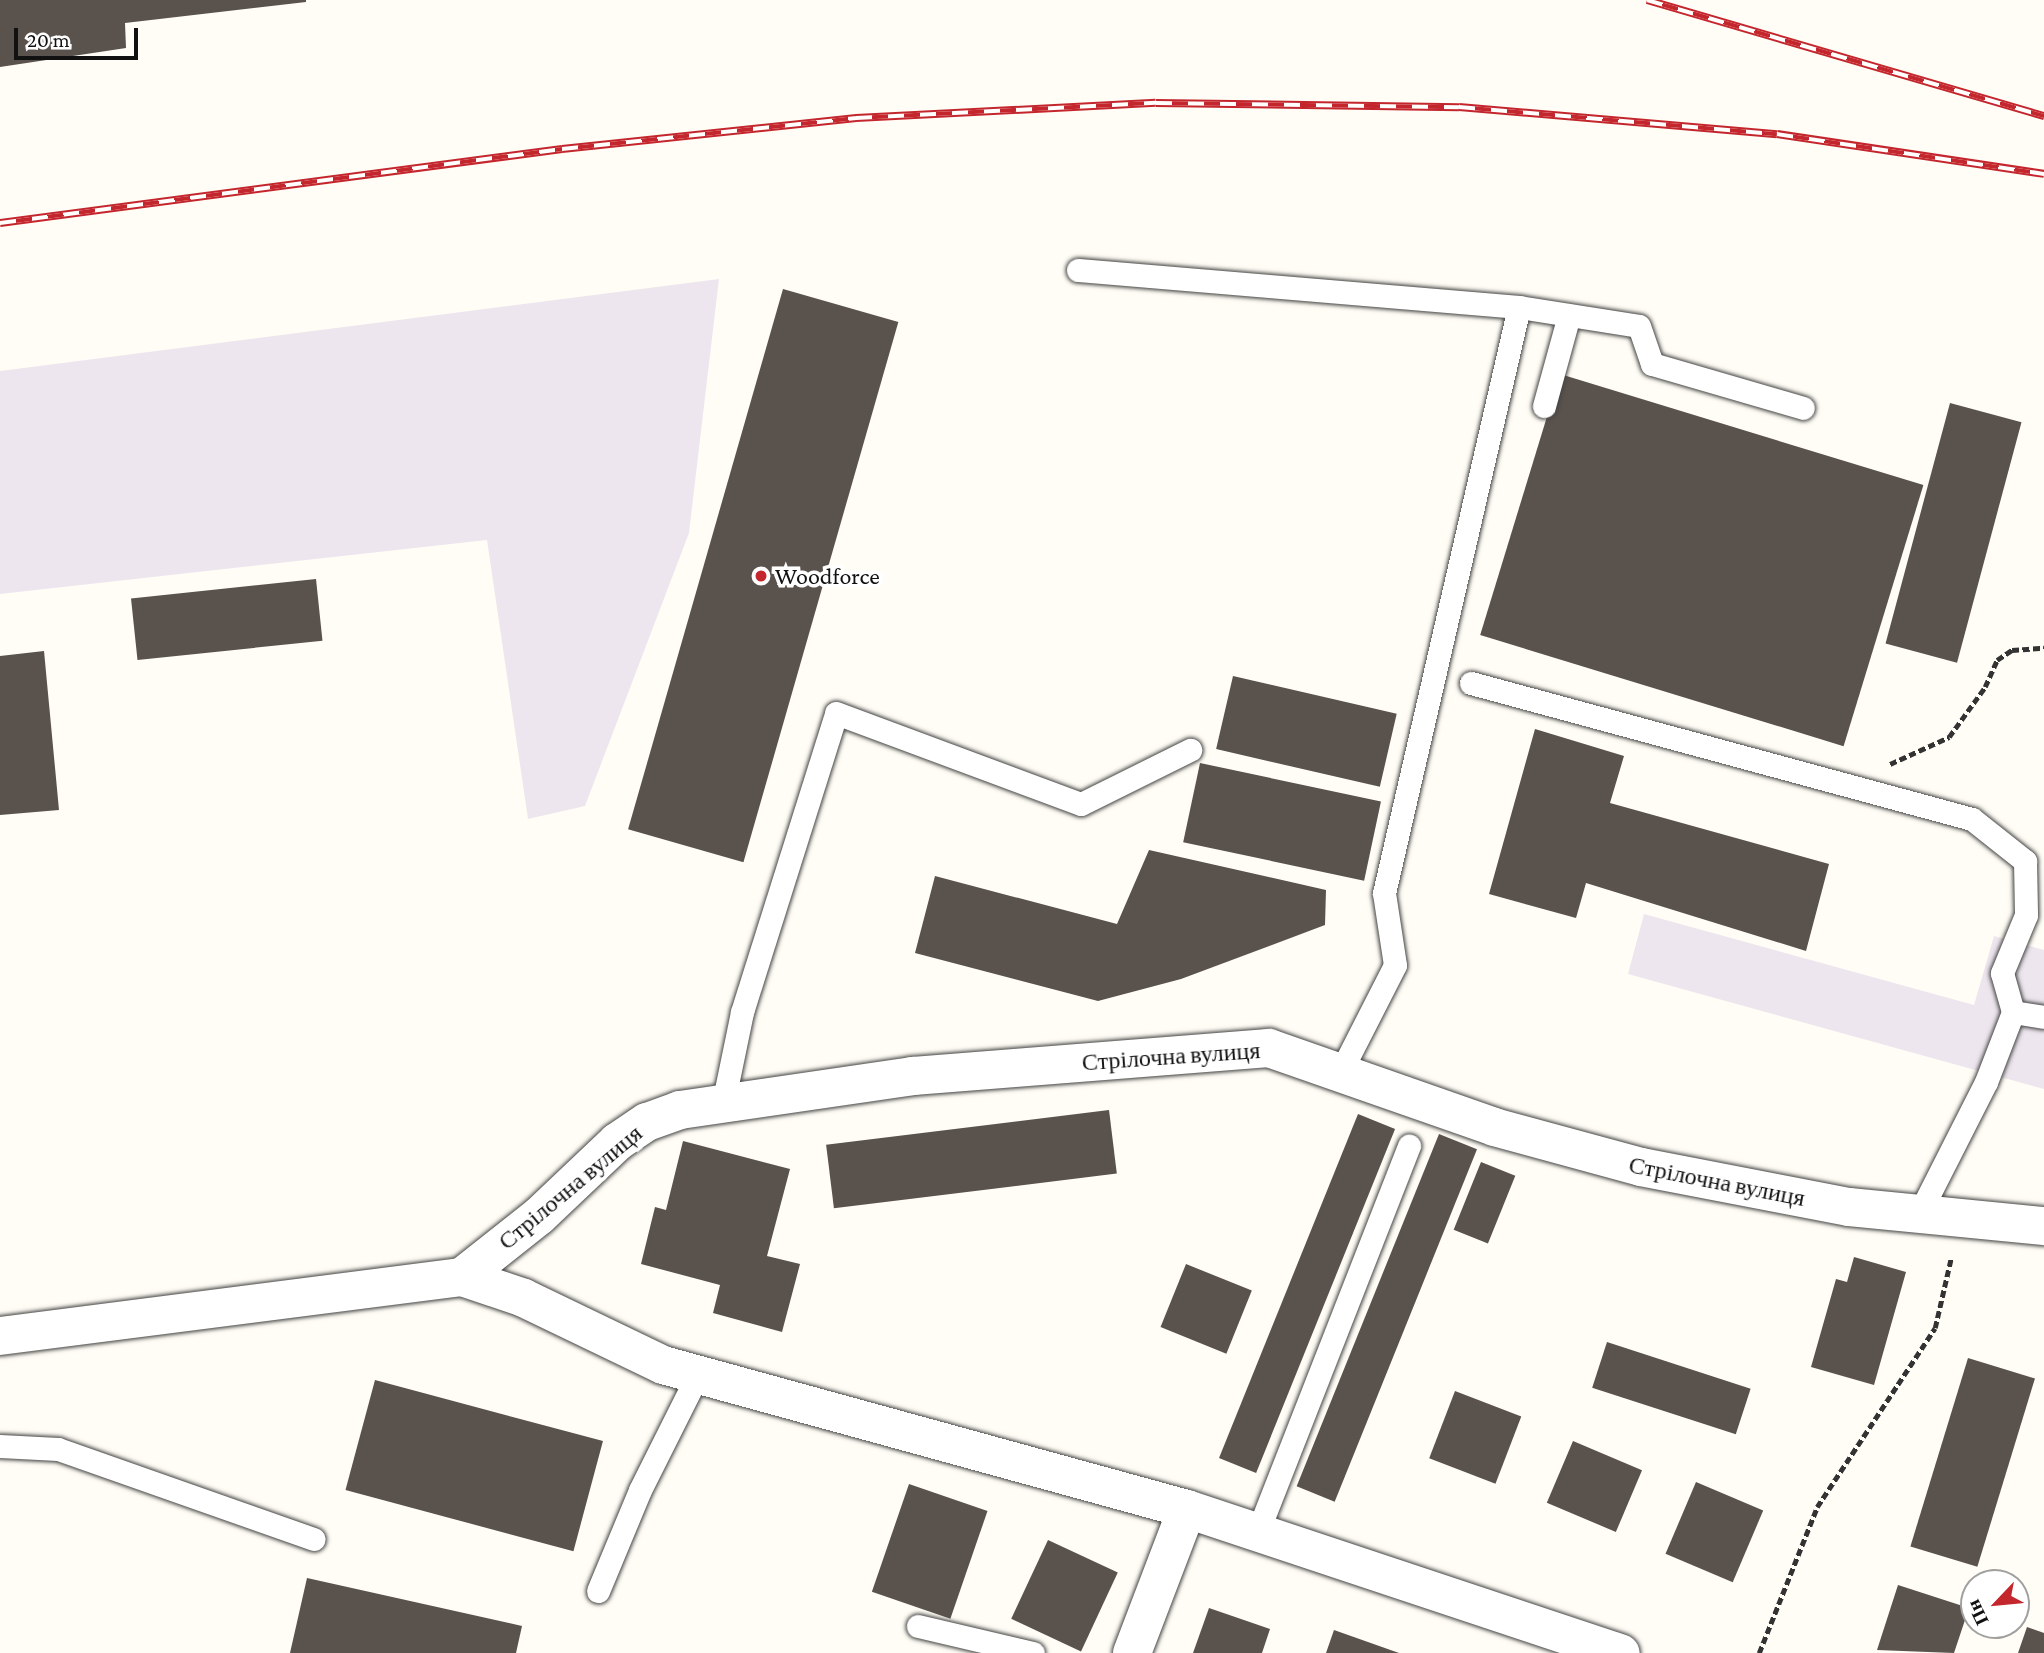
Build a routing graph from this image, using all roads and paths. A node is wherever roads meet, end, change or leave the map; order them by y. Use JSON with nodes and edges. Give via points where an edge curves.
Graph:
{"nodes":[{"id":1,"x":1078,"y":270,"type":"dead end"},
{"id":2,"x":1519,"y":307,"type":"junction"},
{"id":3,"x":1569,"y":315,"type":"junction"},
{"id":4,"x":1544,"y":406,"type":"dead end"},
{"id":5,"x":1803,"y":408,"type":"dead end"},
{"id":6,"x":2044,"y":648,"type":"edge"},
{"id":7,"x":1471,"y":683,"type":"dead end"},
{"id":8,"x":1189,"y":750,"type":"dead end"},
{"id":9,"x":1880,"y":794,"type":"junction"},
{"id":10,"x":2013,"y":1012,"type":"junction"},
{"id":11,"x":2044,"y":1017,"type":"edge"},
{"id":12,"x":1340,"y":1073,"type":"junction"},
{"id":13,"x":723,"y":1104,"type":"junction"},
{"id":14,"x":1409,"y":1146,"type":"dead end"},
{"id":15,"x":1919,"y":1214,"type":"junction"},
{"id":16,"x":1960,"y":1218,"type":"junction"},
{"id":17,"x":2044,"y":1226,"type":"edge"},
{"id":18,"x":461,"y":1277,"type":"junction"},
{"id":19,"x":0,"y":1336,"type":"edge"},
{"id":20,"x":698,"y":1374,"type":"junction"},
{"id":21,"x":0,"y":1446,"type":"edge"},
{"id":22,"x":1187,"y":1509,"type":"junction"},
{"id":23,"x":1258,"y":1531,"type":"junction"},
{"id":24,"x":314,"y":1539,"type":"dead end"},
{"id":25,"x":598,"y":1591,"type":"dead end"},
{"id":26,"x":918,"y":1626,"type":"dead end"},
{"id":27,"x":1033,"y":1653,"type":"edge"},
{"id":28,"x":1132,"y":1653,"type":"edge"},
{"id":29,"x":1621,"y":1653,"type":"edge"},
{"id":30,"x":1759,"y":1653,"type":"edge"}],
"edges":[{"from":1,"to":2,"type":"lane"},
{"from":2,"to":3,"type":"lane"},
{"from":2,"to":12,"type":"lane","via":[[1384,893],[1395,965]]},
{"from":3,"to":4,"type":"lane"},
{"from":3,"to":5,"type":"lane","via":[[1639,326],[1652,365]]},
{"from":6,"to":9,"type":"path","via":[[2012,650],[1997,660],[1985,687],[1949,737],[1894,760],[1885,769]]},
{"from":7,"to":9,"type":"lane"},
{"from":8,"to":13,"type":"lane","via":[[1081,804],[836,713],[742,1012]]},
{"from":9,"to":10,"type":"lane","via":[[1972,819],[2025,861],[2026,915],[2002,973]]},
{"from":10,"to":11,"type":"lane"},
{"from":10,"to":15,"type":"lane","via":[[1986,1082]]},
{"from":12,"to":13,"type":"street","name":"Стрілочна вулиця","via":[[1269,1048],[913,1076]]},
{"from":12,"to":15,"type":"street","name":"Стрілочна вулиця","via":[[1494,1127],[1641,1167],[1849,1207]]},
{"from":13,"to":18,"type":"street","name":"Стрілочна вулиця","via":[[680,1110],[647,1122],[617,1142],[539,1216]]},
{"from":14,"to":23,"type":"lane"},
{"from":15,"to":16,"type":"street","name":"Стрілочна вулиця"},
{"from":16,"to":17,"type":"street","name":"Стрілочна вулиця"},
{"from":16,"to":30,"type":"path","via":[[1935,1328],[1817,1507]]},
{"from":18,"to":19,"type":"street","name":"Стрілочна вулиця"},
{"from":18,"to":20,"type":"street","name":"Стрілочна вулиця","via":[[524,1298],[663,1365]]},
{"from":20,"to":22,"type":"street","name":"Стрілочна вулиця"},
{"from":20,"to":25,"type":"lane","via":[[640,1490]]},
{"from":21,"to":24,"type":"lane","via":[[58,1449]]},
{"from":22,"to":23,"type":"street","name":"Стрілочна вулиця"},
{"from":22,"to":28,"type":"street"},
{"from":23,"to":29,"type":"street","name":"Стрілочна вулиця"},
{"from":26,"to":27,"type":"lane"}]}
